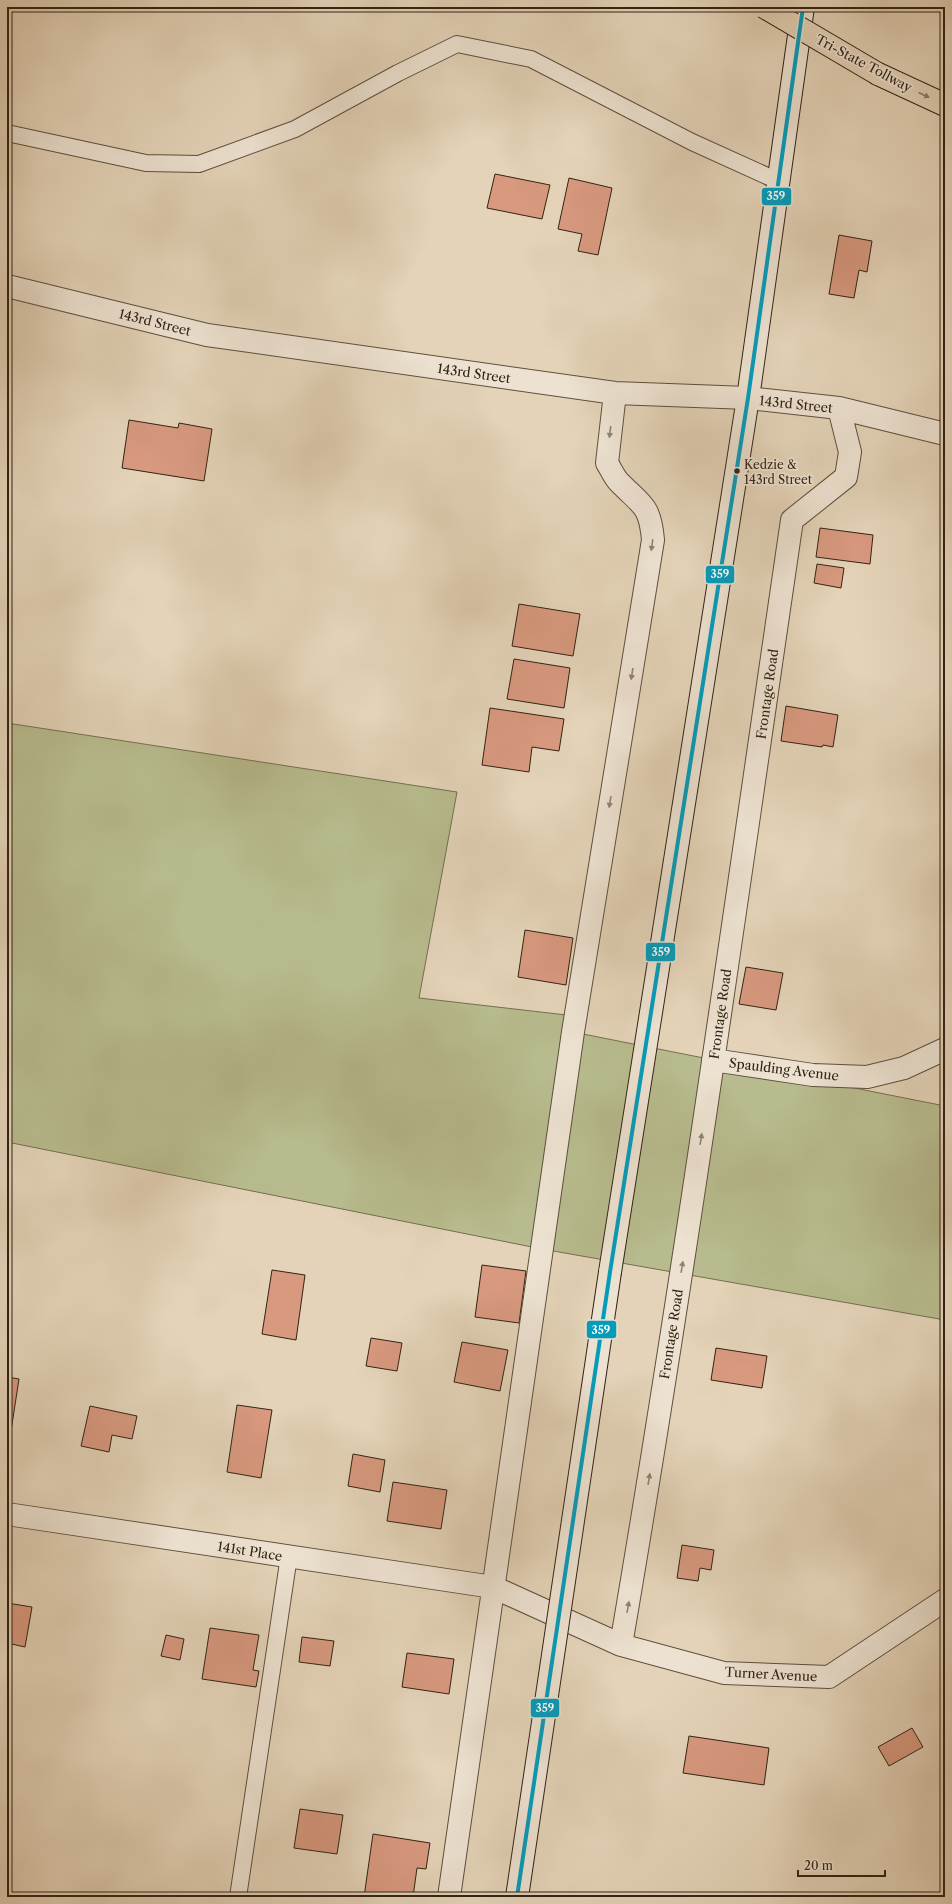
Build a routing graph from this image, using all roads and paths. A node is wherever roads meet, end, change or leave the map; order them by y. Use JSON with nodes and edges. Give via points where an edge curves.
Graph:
{"nodes":[{"id":1,"x":764,"y":7,"type":"edge"},
{"id":2,"x":803,"y":7,"type":"edge"},
{"id":3,"x":945,"y":105,"type":"edge"},
{"id":4,"x":7,"y":133,"type":"edge"},
{"id":5,"x":778,"y":181,"type":"junction"},
{"id":6,"x":7,"y":286,"type":"edge"},
{"id":7,"x":615,"y":393,"type":"junction"},
{"id":8,"x":748,"y":398,"type":"junction"},
{"id":9,"x":840,"y":408,"type":"junction"},
{"id":10,"x":945,"y":434,"type":"edge"},
{"id":11,"x":945,"y":1049,"type":"edge"},
{"id":12,"x":713,"y":1060,"type":"junction"},
{"id":13,"x":7,"y":1514,"type":"edge"},
{"id":14,"x":289,"y":1556,"type":"junction"},
{"id":15,"x":493,"y":1587,"type":"junction"},
{"id":16,"x":945,"y":1600,"type":"edge"},
{"id":17,"x":621,"y":1645,"type":"junction"},
{"id":18,"x":238,"y":1897,"type":"edge"},
{"id":19,"x":449,"y":1897,"type":"edge"},
{"id":20,"x":517,"y":1897,"type":"edge"}],
"edges":[{"from":1,"to":3,"type":"highway","name":"Tri-State Tollway","one_way":true,"bridge":true,"via":[[878,74]]},
{"from":2,"to":5,"type":"street"},
{"from":4,"to":5,"type":"lane","via":[[146,163],[199,164],[295,129],[457,44],[531,59],[692,142]]},
{"from":5,"to":8,"type":"street"},
{"from":6,"to":7,"type":"street","name":"143rd Street","via":[[207,335]]},
{"from":7,"to":8,"type":"street","name":"143rd Street"},
{"from":7,"to":15,"type":"street","one_way":true,"via":[[607,463],[619,481],[642,503],[652,522],[654,540],[572,1032]]},
{"from":8,"to":9,"type":"street","name":"143rd Street"},
{"from":8,"to":20,"type":"street","bridge":true,"via":[[610,1272]]},
{"from":9,"to":10,"type":"street","name":"143rd Street"},
{"from":9,"to":12,"type":"street","name":"Frontage Road","via":[[850,452],[846,477],[792,520]]},
{"from":11,"to":12,"type":"street","name":"Spaulding Avenue","via":[[904,1068],[868,1077],[813,1075]]},
{"from":17,"to":12,"type":"street","name":"Frontage Road","one_way":true,"via":[[646,1500]]},
{"from":13,"to":14,"type":"street","name":"141st Place"},
{"from":14,"to":15,"type":"street","name":"141st Place"},
{"from":14,"to":18,"type":"lane"},
{"from":15,"to":17,"type":"street","name":"Turner Avenue"},
{"from":15,"to":19,"type":"street"},
{"from":16,"to":17,"type":"street","name":"Turner Avenue","via":[[829,1676],[724,1673]]}]}
